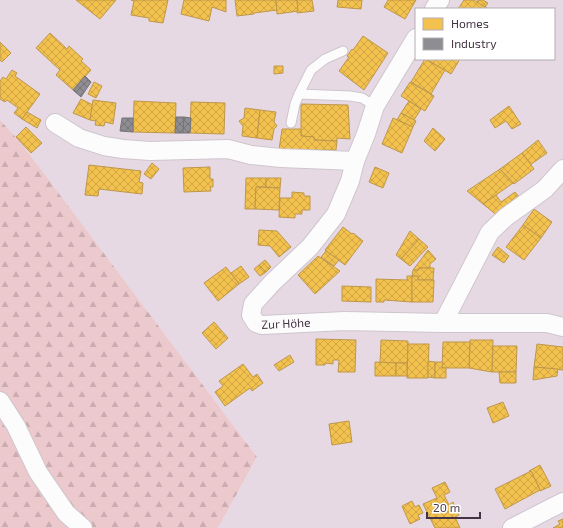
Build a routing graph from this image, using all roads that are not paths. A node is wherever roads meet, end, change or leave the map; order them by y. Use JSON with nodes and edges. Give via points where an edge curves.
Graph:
{"nodes":[{"id":1,"x":415,"y":40,"type":"edge"},
{"id":2,"x":342,"y":51,"type":"dead end"},
{"id":3,"x":299,"y":94,"type":"junction"},
{"id":4,"x":374,"y":106,"type":"junction"},
{"id":5,"x":55,"y":123,"type":"dead end"},
{"id":6,"x":292,"y":123,"type":"dead end"},
{"id":7,"x":356,"y":161,"type":"junction"},
{"id":8,"x":563,"y":169,"type":"edge"},
{"id":9,"x":443,"y":323,"type":"junction"},
{"id":10,"x":563,"y":327,"type":"edge"},
{"id":11,"x":0,"y":401,"type":"edge"},
{"id":12,"x":563,"y":502,"type":"edge"},
{"id":13,"x":84,"y":528,"type":"edge"},
{"id":14,"x":512,"y":528,"type":"edge"}],
"edges":[{"from":1,"to":4,"type":"street","name":"Zur Höhe"},
{"from":2,"to":3,"type":"lane","via":[[325,59],[311,70]]},
{"from":3,"to":4,"type":"lane","via":[[350,96],[362,98]]},
{"from":3,"to":6,"type":"lane"},
{"from":4,"to":7,"type":"street","name":"Zur Höhe"},
{"from":5,"to":7,"type":"street","via":[[79,138],[123,149],[228,149],[251,155],[281,158]]},
{"from":7,"to":9,"type":"street","name":"Zur Höhe","via":[[336,214],[310,247],[253,304],[251,315],[256,323],[262,326],[345,321]]},
{"from":8,"to":9,"type":"street","via":[[545,189],[490,232]]},
{"from":9,"to":10,"type":"street","name":"Zur Höhe","via":[[547,323]]},
{"from":11,"to":13,"type":"street","via":[[16,426],[38,472],[66,513]]},
{"from":12,"to":14,"type":"street"}]}
